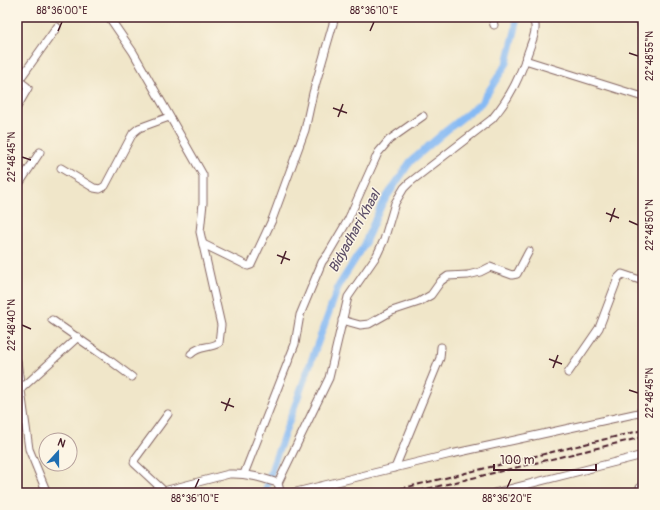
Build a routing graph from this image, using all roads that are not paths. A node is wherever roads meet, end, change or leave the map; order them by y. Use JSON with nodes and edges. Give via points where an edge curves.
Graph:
{"nodes":[{"id":1,"x":109,"y":17,"type":"edge"},
{"id":2,"x":335,"y":17,"type":"edge"},
{"id":3,"x":492,"y":17,"type":"edge"},
{"id":4,"x":532,"y":17,"type":"edge"},
{"id":5,"x":640,"y":17,"type":"edge"},
{"id":6,"x":494,"y":25,"type":"dead end"},
{"id":7,"x":57,"y":27,"type":"dead end"},
{"id":8,"x":643,"y":38,"type":"edge"},
{"id":9,"x":525,"y":60,"type":"junction"},
{"id":10,"x":18,"y":80,"type":"edge"},
{"id":11,"x":643,"y":97,"type":"edge"},
{"id":12,"x":17,"y":107,"type":"edge"},
{"id":13,"x":423,"y":116,"type":"dead end"},
{"id":14,"x":169,"y":117,"type":"junction"},
{"id":15,"x":40,"y":152,"type":"dead end"},
{"id":16,"x":61,"y":168,"type":"dead end"},
{"id":17,"x":17,"y":187,"type":"edge"},
{"id":18,"x":203,"y":244,"type":"junction"},
{"id":19,"x":529,"y":251,"type":"dead end"},
{"id":20,"x":643,"y":281,"type":"edge"},
{"id":21,"x":52,"y":320,"type":"dead end"},
{"id":22,"x":342,"y":320,"type":"junction"},
{"id":23,"x":78,"y":337,"type":"junction"},
{"id":24,"x":441,"y":347,"type":"dead end"},
{"id":25,"x":191,"y":354,"type":"dead end"},
{"id":26,"x":17,"y":361,"type":"edge"},
{"id":27,"x":568,"y":373,"type":"dead end"},
{"id":28,"x":132,"y":378,"type":"dead end"},
{"id":29,"x":21,"y":389,"type":"junction"},
{"id":30,"x":643,"y":412,"type":"edge"},
{"id":31,"x":168,"y":414,"type":"dead end"},
{"id":32,"x":643,"y":455,"type":"edge"},
{"id":33,"x":395,"y":468,"type":"junction"},
{"id":34,"x":244,"y":474,"type":"junction"},
{"id":35,"x":278,"y":483,"type":"junction"},
{"id":36,"x":643,"y":483,"type":"edge"},
{"id":37,"x":164,"y":491,"type":"junction"},
{"id":38,"x":47,"y":493,"type":"edge"},
{"id":39,"x":156,"y":493,"type":"edge"},
{"id":40,"x":282,"y":493,"type":"edge"},
{"id":41,"x":292,"y":493,"type":"edge"},
{"id":42,"x":494,"y":493,"type":"edge"},
{"id":43,"x":637,"y":493,"type":"edge"}],
"edges":[{"from":1,"to":14,"type":"street","via":[[133,52]]},
{"from":2,"to":18,"type":"street","via":[[305,130],[272,220],[251,265],[248,266]]},
{"from":3,"to":6,"type":"street"},
{"from":4,"to":9,"type":"street","via":[[534,33]]},
{"from":5,"to":8,"type":"street"},
{"from":7,"to":10,"type":"street"},
{"from":9,"to":11,"type":"street"},
{"from":9,"to":22,"type":"street","via":[[512,92],[492,119],[404,188],[395,204],[377,255],[348,297]]},
{"from":10,"to":12,"type":"street","via":[[28,88]]},
{"from":13,"to":34,"type":"street","via":[[389,140],[378,153],[348,220],[322,262],[300,315],[295,344]]},
{"from":14,"to":16,"type":"street","via":[[139,128],[133,133],[105,186],[100,189]]},
{"from":14,"to":18,"type":"street","via":[[203,175],[200,232]]},
{"from":15,"to":17,"type":"street"},
{"from":18,"to":25,"type":"street","via":[[220,325],[220,343],[200,347]]},
{"from":19,"to":22,"type":"street","via":[[517,274],[512,275],[490,267],[468,275],[448,276],[431,295],[392,311],[369,324],[360,325]]},
{"from":20,"to":27,"type":"street","via":[[622,274],[618,278],[599,328]]},
{"from":21,"to":23,"type":"street"},
{"from":22,"to":35,"type":"street","via":[[330,378]]},
{"from":23,"to":28,"type":"street"},
{"from":23,"to":29,"type":"street"},
{"from":24,"to":33,"type":"street","via":[[440,358]]},
{"from":26,"to":29,"type":"street"},
{"from":29,"to":38,"type":"street","via":[[29,449]]},
{"from":30,"to":33,"type":"street"},
{"from":31,"to":37,"type":"street","via":[[134,464]]},
{"from":32,"to":42,"type":"street"},
{"from":33,"to":41,"type":"street"},
{"from":34,"to":35,"type":"street"},
{"from":34,"to":37,"type":"street","via":[[229,474]]},
{"from":35,"to":40,"type":"street"},
{"from":36,"to":43,"type":"street"},
{"from":37,"to":39,"type":"street"}]}
